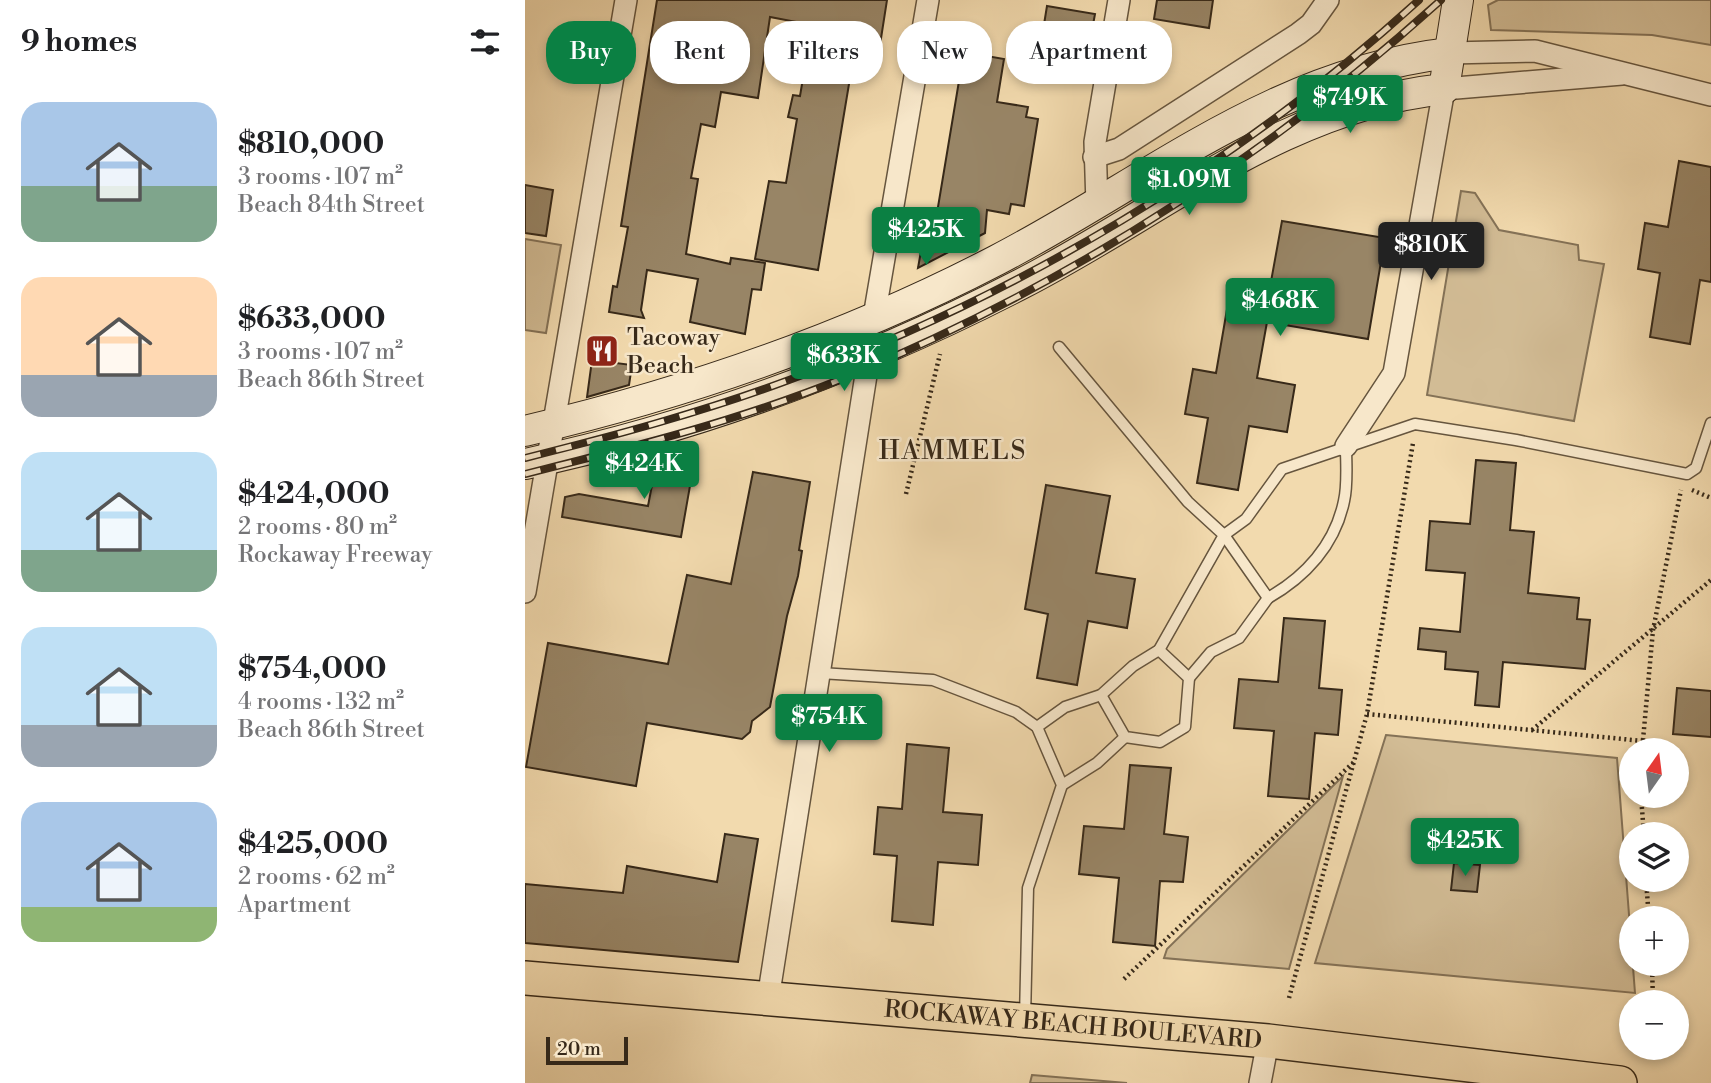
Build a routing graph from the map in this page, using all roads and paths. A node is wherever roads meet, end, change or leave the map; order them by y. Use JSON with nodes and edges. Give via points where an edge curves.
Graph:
{"nodes":[{"id":1,"x":626,"y":0,"type":"edge"},
{"id":2,"x":927,"y":0,"type":"edge"},
{"id":3,"x":1119,"y":0,"type":"edge"},
{"id":4,"x":1328,"y":0,"type":"edge"},
{"id":5,"x":1458,"y":0,"type":"edge"},
{"id":6,"x":1450,"y":52,"type":"junction"},
{"id":7,"x":1622,"y":74,"type":"junction"},
{"id":8,"x":1444,"y":89,"type":"junction"},
{"id":9,"x":1711,"y":95,"type":"edge"},
{"id":10,"x":1094,"y":157,"type":"junction"},
{"id":11,"x":1101,"y":222,"type":"junction"},
{"id":12,"x":871,"y":336,"type":"junction"},
{"id":13,"x":1059,"y":347,"type":"dead end"},
{"id":14,"x":940,"y":353,"type":"dead end"},
{"id":15,"x":1711,"y":423,"type":"edge"},
{"id":16,"x":554,"y":425,"type":"junction"},
{"id":17,"x":525,"y":431,"type":"edge"},
{"id":18,"x":1413,"y":441,"type":"dead end"},
{"id":19,"x":1346,"y":446,"type":"junction"},
{"id":20,"x":537,"y":462,"type":"edge"},
{"id":21,"x":1682,"y":486,"type":"dead end"},
{"id":22,"x":907,"y":494,"type":"dead end"},
{"id":23,"x":1224,"y":536,"type":"junction"},
{"id":24,"x":1711,"y":580,"type":"edge"},
{"id":25,"x":525,"y":592,"type":"edge"},
{"id":26,"x":1268,"y":598,"type":"junction"},
{"id":27,"x":1653,"y":630,"type":"junction"},
{"id":28,"x":1159,"y":650,"type":"junction"},
{"id":29,"x":820,"y":673,"type":"junction"},
{"id":30,"x":1189,"y":678,"type":"junction"},
{"id":31,"x":1101,"y":695,"type":"junction"},
{"id":32,"x":1367,"y":713,"type":"junction"},
{"id":33,"x":1037,"y":727,"type":"junction"},
{"id":34,"x":1532,"y":730,"type":"junction"},
{"id":35,"x":1125,"y":737,"type":"junction"},
{"id":36,"x":1643,"y":738,"type":"edge"},
{"id":37,"x":1619,"y":739,"type":"edge"},
{"id":38,"x":1355,"y":760,"type":"junction"},
{"id":39,"x":1062,"y":785,"type":"junction"},
{"id":40,"x":525,"y":978,"type":"edge"},
{"id":41,"x":1124,"y":979,"type":"dead end"},
{"id":42,"x":1289,"y":998,"type":"dead end"},
{"id":43,"x":768,"y":999,"type":"junction"},
{"id":44,"x":1025,"y":1018,"type":"junction"},
{"id":45,"x":1268,"y":1041,"type":"junction"},
{"id":46,"x":1261,"y":1083,"type":"edge"},
{"id":47,"x":1620,"y":1083,"type":"edge"}],
"edges":[{"from":1,"to":16,"type":"street"},
{"from":2,"to":12,"type":"street"},
{"from":3,"to":10,"type":"street"},
{"from":4,"to":10,"type":"street","via":[[1298,34],[1119,149]]},
{"from":5,"to":6,"type":"street"},
{"from":6,"to":7,"type":"street","via":[[1535,51]]},
{"from":6,"to":8,"type":"street"},
{"from":6,"to":11,"type":"street","via":[[1381,63],[1296,92],[1225,126]]},
{"from":7,"to":8,"type":"street"},
{"from":7,"to":9,"type":"street"},
{"from":8,"to":11,"type":"street","via":[[1371,102],[1293,130],[1202,178]]},
{"from":8,"to":19,"type":"street","via":[[1394,373]]},
{"from":10,"to":11,"type":"street"},
{"from":11,"to":12,"type":"street","via":[[995,261]]},
{"from":11,"to":12,"type":"street","via":[[967,312]]},
{"from":12,"to":16,"type":"street","via":[[725,373]]},
{"from":12,"to":20,"type":"street","via":[[684,423]]},
{"from":12,"to":29,"type":"street"},
{"from":13,"to":23,"type":"lane","via":[[1188,502]]},
{"from":14,"to":22,"type":"path"},
{"from":15,"to":19,"type":"lane","via":[[1696,468],[1687,474],[1415,424]]},
{"from":16,"to":17,"type":"street"},
{"from":16,"to":20,"type":"street"},
{"from":18,"to":32,"type":"path"},
{"from":19,"to":23,"type":"lane","via":[[1282,469],[1246,519]]},
{"from":19,"to":26,"type":"lane","via":[[1345,501],[1329,542],[1296,582]]},
{"from":20,"to":25,"type":"street"},
{"from":21,"to":27,"type":"path"},
{"from":23,"to":26,"type":"lane"},
{"from":23,"to":28,"type":"lane"},
{"from":24,"to":27,"type":"path"},
{"from":26,"to":30,"type":"lane","via":[[1239,638],[1211,652]]},
{"from":27,"to":34,"type":"path"},
{"from":27,"to":36,"type":"path"},
{"from":28,"to":30,"type":"lane"},
{"from":28,"to":31,"type":"lane"},
{"from":29,"to":33,"type":"lane","via":[[933,680],[1016,712]]},
{"from":29,"to":43,"type":"street"},
{"from":30,"to":35,"type":"lane","via":[[1185,727],[1160,742]]},
{"from":31,"to":33,"type":"lane","via":[[1065,707]]},
{"from":31,"to":35,"type":"lane"},
{"from":32,"to":34,"type":"path"},
{"from":32,"to":38,"type":"path"},
{"from":33,"to":39,"type":"lane"},
{"from":34,"to":37,"type":"path"},
{"from":35,"to":39,"type":"lane","via":[[1097,763]]},
{"from":38,"to":41,"type":"path"},
{"from":38,"to":42,"type":"path"},
{"from":39,"to":44,"type":"lane","via":[[1028,888]]},
{"from":40,"to":43,"type":"main road","name":"ROCKAWAY BEACH BOULEVARD"},
{"from":43,"to":44,"type":"main road","name":"ROCKAWAY BEACH BOULEVARD"},
{"from":44,"to":45,"type":"main road","name":"ROCKAWAY BEACH BOULEVARD"},
{"from":45,"to":46,"type":"street"},
{"from":45,"to":47,"type":"main road","name":"ROCKAWAY BEACH BOULEVARD"}]}
